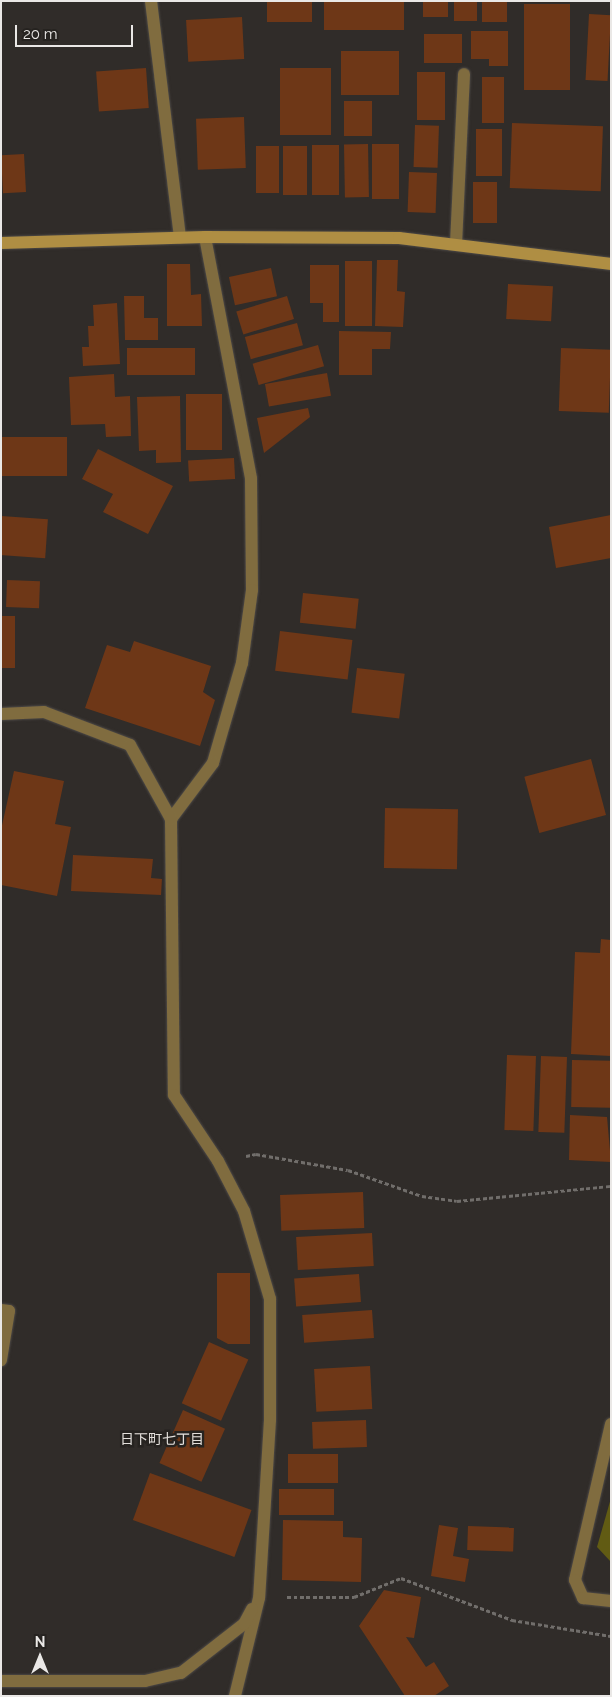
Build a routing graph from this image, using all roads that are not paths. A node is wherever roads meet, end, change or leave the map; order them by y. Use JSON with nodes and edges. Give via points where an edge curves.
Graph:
{"nodes":[{"id":1,"x":151,"y":1,"type":"edge"},
{"id":2,"x":464,"y":74,"type":"dead end"},
{"id":3,"x":180,"y":237,"type":"junction"},
{"id":4,"x":206,"y":237,"type":"junction"},
{"id":5,"x":1,"y":243,"type":"edge"},
{"id":6,"x":456,"y":244,"type":"junction"},
{"id":7,"x":611,"y":264,"type":"edge"},
{"id":8,"x":1,"y":714,"type":"edge"},
{"id":9,"x":171,"y":819,"type":"junction"},
{"id":10,"x":1,"y":1310,"type":"edge"},
{"id":11,"x":1,"y":1360,"type":"edge"},
{"id":12,"x":611,"y":1424,"type":"edge"},
{"id":13,"x":259,"y":1598,"type":"junction"},
{"id":14,"x":611,"y":1601,"type":"edge"},
{"id":15,"x":1,"y":1681,"type":"edge"},
{"id":16,"x":235,"y":1696,"type":"edge"}],
"edges":[{"from":1,"to":3,"type":"street"},
{"from":2,"to":6,"type":"street"},
{"from":3,"to":4,"type":"street"},
{"from":3,"to":5,"type":"street"},
{"from":4,"to":6,"type":"street","via":[[399,238]]},
{"from":4,"to":9,"type":"street","via":[[251,479],[252,590],[242,663],[213,763]]},
{"from":6,"to":7,"type":"street"},
{"from":8,"to":9,"type":"street","via":[[44,712],[130,745]]},
{"from":9,"to":13,"type":"street","via":[[174,1095],[218,1161],[244,1212],[270,1299],[270,1420]]},
{"from":10,"to":11,"type":"street","via":[[9,1311]]},
{"from":12,"to":14,"type":"street","via":[[574,1580],[583,1598]]},
{"from":13,"to":15,"type":"street","via":[[244,1624],[181,1673],[146,1681]]},
{"from":13,"to":16,"type":"street"}]}
